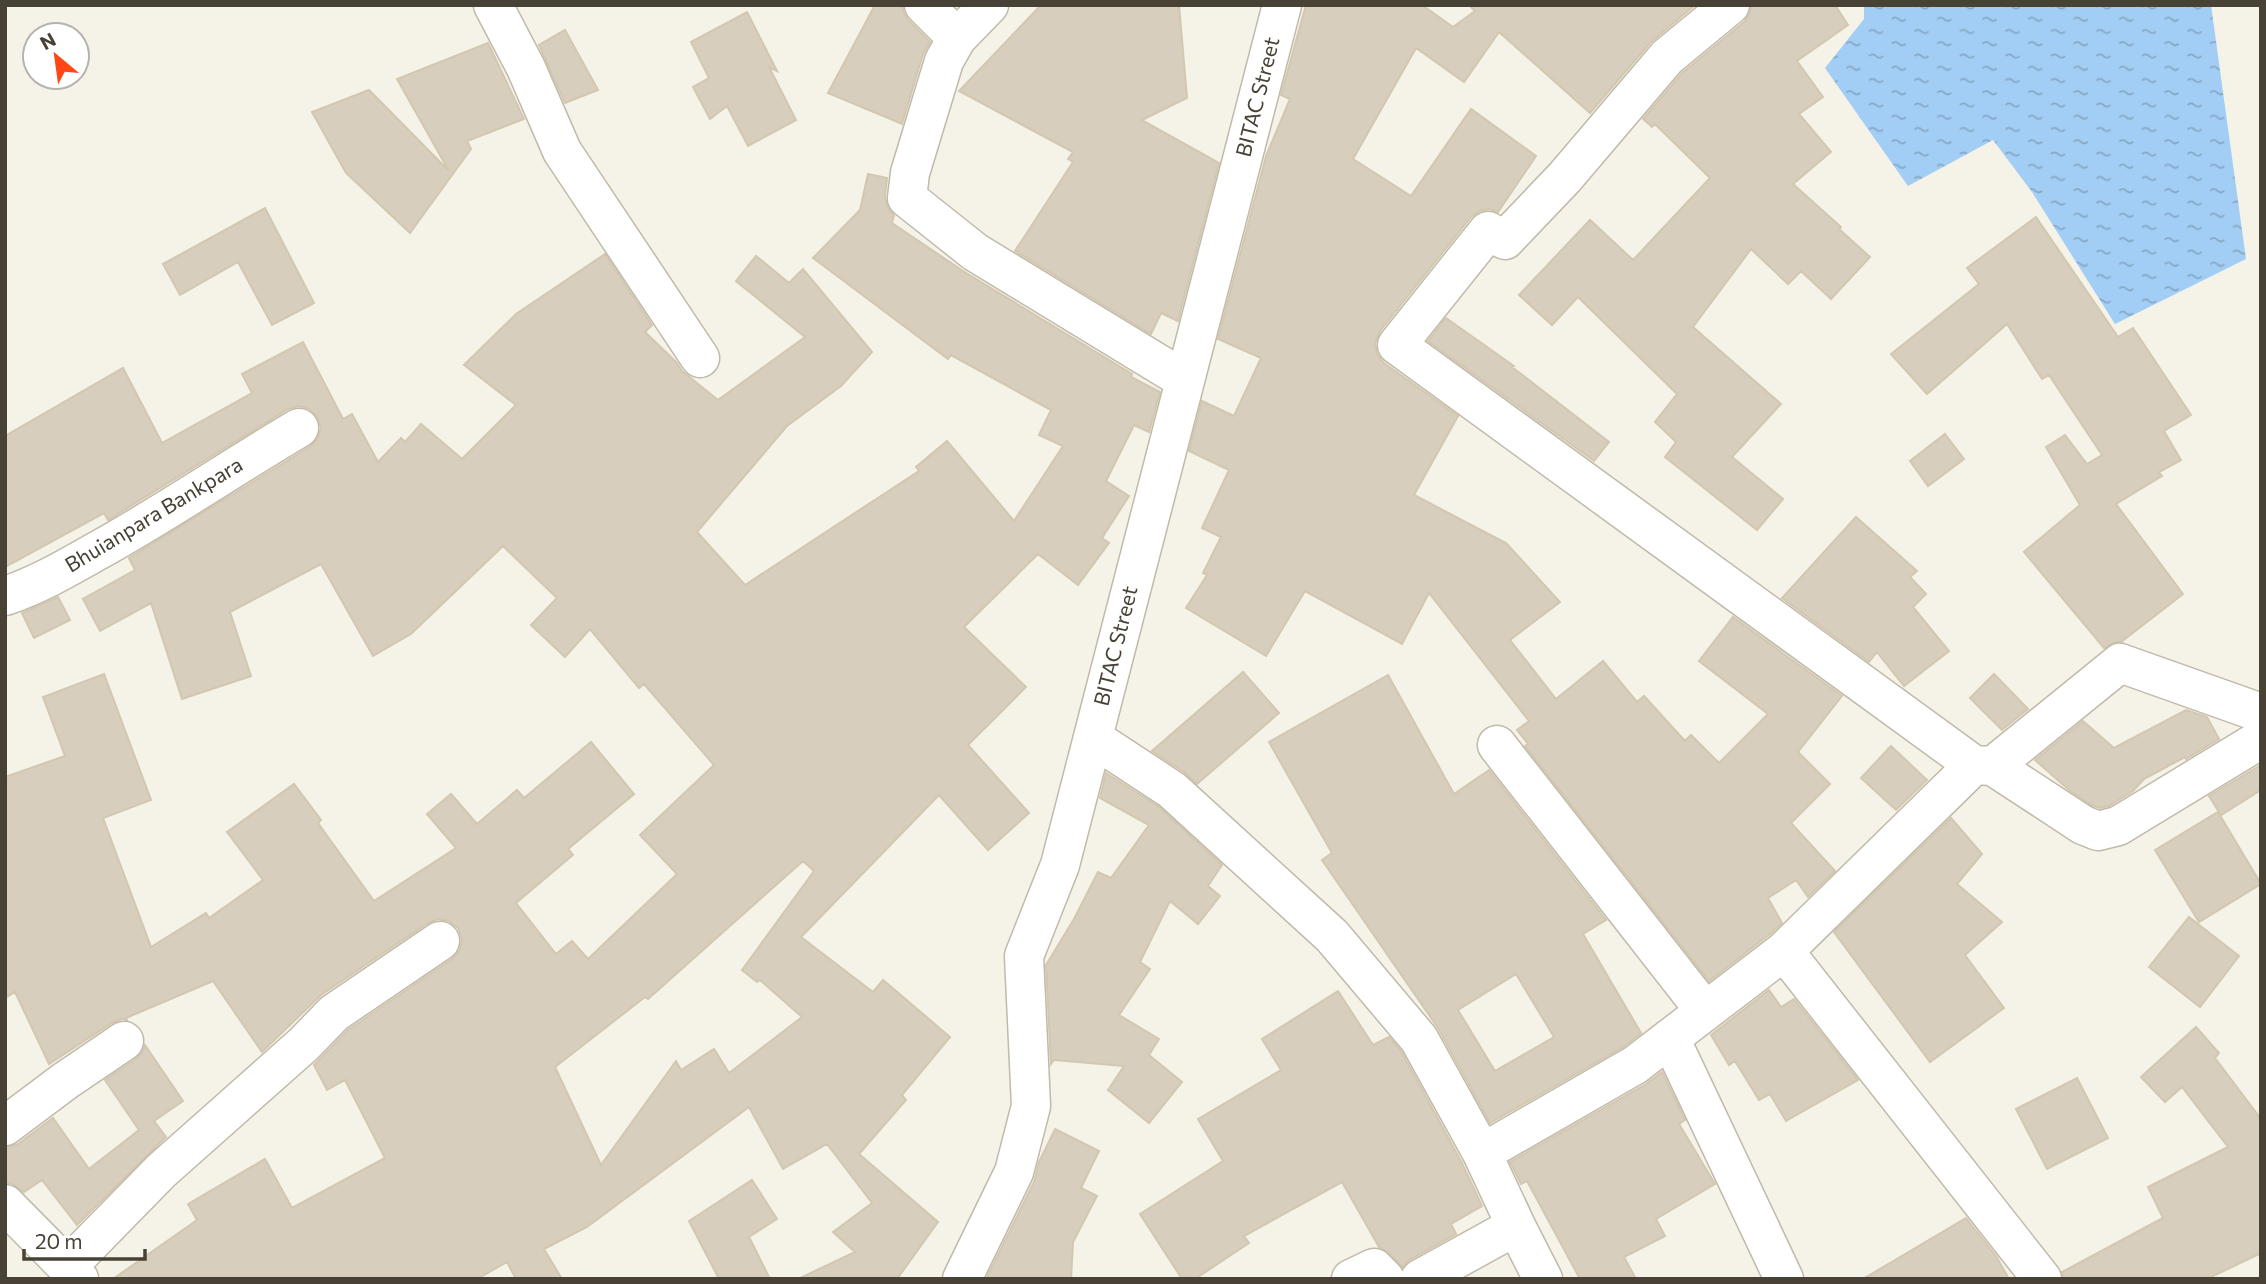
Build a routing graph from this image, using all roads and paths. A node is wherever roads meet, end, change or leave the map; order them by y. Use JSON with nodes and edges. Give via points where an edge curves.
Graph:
{"nodes":[{"id":1,"x":493,"y":5,"type":"edge"},
{"id":2,"x":925,"y":5,"type":"edge"},
{"id":3,"x":989,"y":5,"type":"edge"},
{"id":4,"x":1282,"y":5,"type":"edge"},
{"id":5,"x":1730,"y":5,"type":"edge"},
{"id":6,"x":957,"y":38,"type":"junction"},
{"id":7,"x":699,"y":358,"type":"dead end"},
{"id":8,"x":1185,"y":380,"type":"junction"},
{"id":9,"x":299,"y":428,"type":"dead end"},
{"id":10,"x":5,"y":596,"type":"edge"},
{"id":11,"x":2261,"y":713,"type":"edge"},
{"id":12,"x":1093,"y":738,"type":"junction"},
{"id":13,"x":2261,"y":739,"type":"edge"},
{"id":14,"x":1497,"y":744,"type":"dead end"},
{"id":15,"x":1983,"y":765,"type":"junction"},
{"id":16,"x":440,"y":942,"type":"dead end"},
{"id":17,"x":1784,"y":951,"type":"junction"},
{"id":18,"x":1705,"y":1011,"type":"junction"},
{"id":19,"x":1670,"y":1038,"type":"junction"},
{"id":20,"x":124,"y":1041,"type":"dead end"},
{"id":21,"x":5,"y":1126,"type":"edge"},
{"id":22,"x":1482,"y":1153,"type":"junction"},
{"id":23,"x":5,"y":1204,"type":"edge"},
{"id":24,"x":1516,"y":1226,"type":"junction"},
{"id":25,"x":73,"y":1273,"type":"edge"},
{"id":26,"x":962,"y":1279,"type":"edge"},
{"id":27,"x":1351,"y":1279,"type":"edge"},
{"id":28,"x":1385,"y":1279,"type":"edge"},
{"id":29,"x":1420,"y":1279,"type":"edge"},
{"id":30,"x":1543,"y":1279,"type":"edge"},
{"id":31,"x":1784,"y":1279,"type":"edge"},
{"id":32,"x":2042,"y":1279,"type":"edge"}],
"edges":[{"from":1,"to":7,"type":"street","via":[[562,151]]},
{"from":2,"to":6,"type":"street"},
{"from":3,"to":6,"type":"street"},
{"from":4,"to":8,"type":"street","name":"BITAC Street"},
{"from":5,"to":15,"type":"street","via":[[1667,57],[1505,240],[1488,231],[1397,345]]},
{"from":6,"to":8,"type":"street","via":[[944,61],[910,173],[907,198],[975,252]]},
{"from":8,"to":12,"type":"street","name":"BITAC Street"},
{"from":9,"to":10,"type":"street","name":"Bhuianpara Bankpara","via":[[145,525],[32,587]]},
{"from":11,"to":15,"type":"street","via":[[2120,663]]},
{"from":12,"to":22,"type":"street","via":[[1172,790],[1332,936],[1419,1039]]},
{"from":12,"to":26,"type":"street","name":"BITAC Street","via":[[1060,865],[1024,956],[1031,1106],[1014,1172]]},
{"from":13,"to":15,"type":"street","via":[[2118,826],[2098,831]]},
{"from":14,"to":18,"type":"street"},
{"from":15,"to":17,"type":"street"},
{"from":16,"to":25,"type":"street","via":[[334,1013],[161,1171]]},
{"from":17,"to":18,"type":"street"},
{"from":17,"to":32,"type":"street"},
{"from":18,"to":19,"type":"street"},
{"from":19,"to":22,"type":"street","via":[[1635,1065]]},
{"from":19,"to":31,"type":"street"},
{"from":20,"to":21,"type":"street"},
{"from":22,"to":24,"type":"street"},
{"from":23,"to":25,"type":"street"},
{"from":24,"to":29,"type":"street"},
{"from":24,"to":30,"type":"street"},
{"from":27,"to":28,"type":"street","via":[[1374,1268]]}]}
